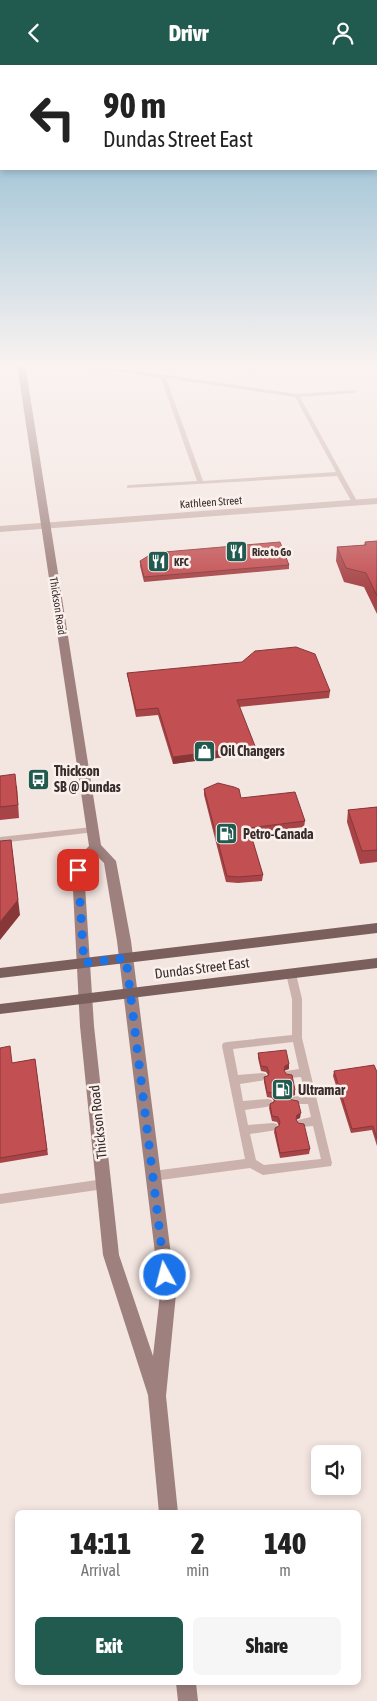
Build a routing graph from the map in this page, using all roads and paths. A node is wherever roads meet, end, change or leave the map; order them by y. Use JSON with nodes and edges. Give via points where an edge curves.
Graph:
{"nodes":[{"id":1,"x":33,"y":440,"type":"edge"},
{"id":2,"x":186,"y":440,"type":"edge"},
{"id":3,"x":320,"y":440,"type":"edge"},
{"id":4,"x":338,"y":474,"type":"junction"},
{"id":5,"x":201,"y":483,"type":"junction"},
{"id":6,"x":129,"y":487,"type":"dead end"},
{"id":7,"x":377,"y":501,"type":"edge"},
{"id":8,"x":355,"y":503,"type":"junction"},
{"id":9,"x":46,"y":525,"type":"junction"},
{"id":10,"x":0,"y":529,"type":"edge"},
{"id":11,"x":92,"y":830,"type":"junction"},
{"id":12,"x":0,"y":841,"type":"edge"},
{"id":13,"x":95,"y":847,"type":"junction"},
{"id":14,"x":377,"y":928,"type":"edge"},
{"id":15,"x":126,"y":958,"type":"junction"},
{"id":16,"x":84,"y":963,"type":"junction"},
{"id":17,"x":377,"y":963,"type":"edge"},
{"id":18,"x":0,"y":973,"type":"edge"},
{"id":19,"x":291,"y":974,"type":"junction"},
{"id":20,"x":130,"y":993,"type":"junction"},
{"id":21,"x":86,"y":998,"type":"junction"},
{"id":22,"x":0,"y":1009,"type":"edge"},
{"id":23,"x":297,"y":1038,"type":"junction"},
{"id":24,"x":305,"y":1072,"type":"junction"},
{"id":25,"x":290,"y":1073,"type":"edge"},
{"id":26,"x":262,"y":1077,"type":"edge"},
{"id":27,"x":234,"y":1080,"type":"junction"},
{"id":28,"x":311,"y":1099,"type":"junction"},
{"id":29,"x":296,"y":1100,"type":"edge"},
{"id":30,"x":268,"y":1103,"type":"edge"},
{"id":31,"x":240,"y":1106,"type":"junction"},
{"id":32,"x":317,"y":1121,"type":"junction"},
{"id":33,"x":302,"y":1123,"type":"edge"},
{"id":34,"x":273,"y":1127,"type":"edge"},
{"id":35,"x":244,"y":1130,"type":"junction"},
{"id":36,"x":251,"y":1163,"type":"junction"},
{"id":37,"x":153,"y":1176,"type":"junction"},
{"id":38,"x":104,"y":1184,"type":"junction"},
{"id":39,"x":0,"y":1199,"type":"edge"},
{"id":40,"x":157,"y":1396,"type":"junction"},
{"id":41,"x":169,"y":1510,"type":"edge"},
{"id":42,"x":186,"y":1685,"type":"edge"},
{"id":43,"x":188,"y":1701,"type":"edge"}],
"edges":[{"from":1,"to":9,"type":"main road","name":"Thickson Road"},
{"from":2,"to":5,"type":"lane"},
{"from":3,"to":4,"type":"lane"},
{"from":4,"to":5,"type":"lane"},
{"from":4,"to":8,"type":"lane"},
{"from":5,"to":6,"type":"lane"},
{"from":7,"to":8,"type":"street","name":"Kathleen Street"},
{"from":8,"to":9,"type":"street","name":"Kathleen Street"},
{"from":9,"to":10,"type":"street","name":"Kathleen Street"},
{"from":9,"to":11,"type":"main road","name":"Thickson Road"},
{"from":11,"to":12,"type":"lane"},
{"from":11,"to":13,"type":"main road","name":"Thickson Road"},
{"from":13,"to":15,"type":"main road","name":"Thickson Road","via":[[110,861]]},
{"from":13,"to":16,"type":"main road","name":"Thickson Road","via":[[78,870]]},
{"from":14,"to":15,"type":"main road","name":"Dundas Street East"},
{"from":15,"to":16,"type":"main road","name":"Dundas Street East"},
{"from":15,"to":20,"type":"main road","name":"Thickson Road"},
{"from":16,"to":18,"type":"main road","name":"Dundas Street East"},
{"from":16,"to":21,"type":"main road","name":"Thickson Road"},
{"from":17,"to":19,"type":"main road","name":"Dundas Street East"},
{"from":19,"to":20,"type":"main road","name":"Dundas Street East"},
{"from":19,"to":23,"type":"lane","via":[[297,999]]},
{"from":20,"to":21,"type":"main road","name":"Dundas Street East"},
{"from":20,"to":37,"type":"main road","name":"Thickson Road"},
{"from":21,"to":22,"type":"main road","name":"Dundas Street East"},
{"from":21,"to":38,"type":"main road","name":"Thickson Road"},
{"from":23,"to":24,"type":"lane"},
{"from":23,"to":27,"type":"lane","via":[[227,1046]]},
{"from":24,"to":25,"type":"lane"},
{"from":24,"to":28,"type":"lane"},
{"from":26,"to":27,"type":"lane"},
{"from":27,"to":31,"type":"lane"},
{"from":28,"to":29,"type":"lane"},
{"from":28,"to":32,"type":"lane"},
{"from":30,"to":31,"type":"lane"},
{"from":31,"to":35,"type":"lane"},
{"from":32,"to":33,"type":"lane"},
{"from":32,"to":36,"type":"lane","via":[[327,1163],[263,1170]]},
{"from":34,"to":35,"type":"lane"},
{"from":35,"to":36,"type":"lane"},
{"from":36,"to":37,"type":"lane"},
{"from":37,"to":40,"type":"main road","name":"Thickson Road","via":[[168,1294]]},
{"from":38,"to":39,"type":"lane"},
{"from":38,"to":40,"type":"main road","name":"Thickson Road","via":[[111,1255]]},
{"from":40,"to":41,"type":"main road","name":"Thickson Road"},
{"from":42,"to":43,"type":"main road"}]}
